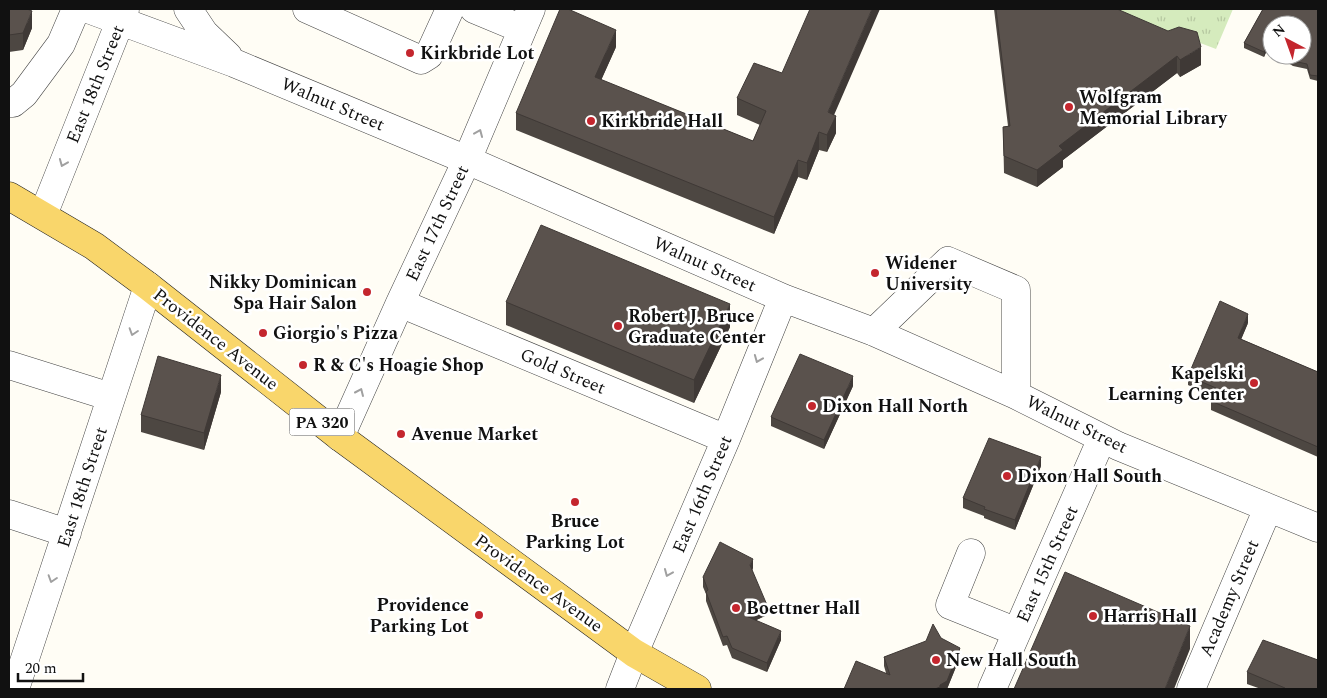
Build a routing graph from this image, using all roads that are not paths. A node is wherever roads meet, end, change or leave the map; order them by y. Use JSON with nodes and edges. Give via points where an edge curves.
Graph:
{"nodes":[{"id":1,"x":76,"y":9,"type":"edge"},
{"id":2,"x":88,"y":9,"type":"edge"},
{"id":3,"x":188,"y":9,"type":"edge"},
{"id":4,"x":307,"y":9,"type":"edge"},
{"id":5,"x":450,"y":9,"type":"edge"},
{"id":6,"x":474,"y":9,"type":"edge"},
{"id":7,"x":123,"y":15,"type":"edge"},
{"id":8,"x":527,"y":19,"type":"edge"},
{"id":9,"x":234,"y":63,"type":"junction"},
{"id":10,"x":9,"y":102,"type":"edge"},
{"id":11,"x":467,"y":160,"type":"junction"},
{"id":12,"x":9,"y":196,"type":"edge"},
{"id":13,"x":42,"y":215,"type":"junction"},
{"id":14,"x":148,"y":286,"type":"junction"},
{"id":15,"x":783,"y":298,"type":"junction"},
{"id":16,"x":400,"y":303,"type":"junction"},
{"id":17,"x":874,"y":332,"type":"junction"},
{"id":18,"x":9,"y":365,"type":"edge"},
{"id":19,"x":1016,"y":395,"type":"junction"},
{"id":20,"x":111,"y":397,"type":"junction"},
{"id":21,"x":340,"y":437,"type":"junction"},
{"id":22,"x":1102,"y":438,"type":"junction"},
{"id":23,"x":726,"y":440,"type":"junction"},
{"id":24,"x":1268,"y":508,"type":"junction"},
{"id":25,"x":9,"y":514,"type":"edge"},
{"id":26,"x":1318,"y":528,"type":"edge"},
{"id":27,"x":67,"y":533,"type":"junction"},
{"id":28,"x":971,"y":553,"type":"dead end"},
{"id":29,"x":1017,"y":632,"type":"junction"},
{"id":30,"x":634,"y":653,"type":"junction"},
{"id":31,"x":16,"y":689,"type":"edge"},
{"id":32,"x":620,"y":689,"type":"edge"},
{"id":33,"x":668,"y":689,"type":"edge"},
{"id":34,"x":697,"y":689,"type":"edge"},
{"id":35,"x":992,"y":689,"type":"edge"},
{"id":36,"x":1191,"y":689,"type":"edge"}],
"edges":[{"from":1,"to":10,"type":"street","via":[[61,44],[24,94],[13,103]]},
{"from":2,"to":7,"type":"street","name":"Walnut Street"},
{"from":3,"to":9,"type":"street","via":[[204,33]]},
{"from":4,"to":5,"type":"street","via":[[421,60],[429,55]]},
{"from":6,"to":8,"type":"street"},
{"from":7,"to":9,"type":"street","name":"Walnut Street"},
{"from":7,"to":13,"type":"street","name":"East 18th Street","one_way":true},
{"from":11,"to":8,"type":"street","name":"East 17th Street","one_way":true},
{"from":9,"to":11,"type":"street","name":"Walnut Street"},
{"from":11,"to":15,"type":"street","name":"Walnut Street"},
{"from":11,"to":16,"type":"street","name":"East 17th Street"},
{"from":12,"to":13,"type":"main road","name":"Providence Avenue","number":"PA 320"},
{"from":13,"to":14,"type":"main road","name":"Providence Avenue","number":"PA 320","via":[[94,246]]},
{"from":14,"to":20,"type":"street","name":"East 18th Street","one_way":true},
{"from":14,"to":21,"type":"main road","name":"Providence Avenue","number":"PA 320"},
{"from":15,"to":17,"type":"street","name":"Walnut Street"},
{"from":15,"to":23,"type":"street","name":"East 16th Street","one_way":true},
{"from":21,"to":16,"type":"street","name":"East 17th Street","one_way":true},
{"from":16,"to":23,"type":"street","name":"Gold Street"},
{"from":17,"to":19,"type":"street","name":"Walnut Street"},
{"from":17,"to":19,"type":"street","via":[[948,261],[1016,290]]},
{"from":18,"to":20,"type":"street"},
{"from":19,"to":22,"type":"street","name":"Walnut Street"},
{"from":20,"to":27,"type":"street","name":"East 18th Street"},
{"from":21,"to":30,"type":"main road","name":"Providence Avenue","number":"PA 320"},
{"from":22,"to":24,"type":"street","name":"Walnut Street"},
{"from":22,"to":29,"type":"street","name":"East 15th Street","via":[[1057,574]]},
{"from":23,"to":30,"type":"street","name":"East 16th Street","one_way":true},
{"from":24,"to":26,"type":"street","name":"Walnut Street"},
{"from":24,"to":36,"type":"street","name":"Academy Street","via":[[1202,637]]},
{"from":25,"to":27,"type":"street"},
{"from":27,"to":31,"type":"street","name":"East 18th Street","one_way":true},
{"from":28,"to":29,"type":"street","via":[[950,605]]},
{"from":29,"to":35,"type":"street","name":"East 15th Street"},
{"from":30,"to":32,"type":"street","name":"East 16th Street"},
{"from":30,"to":33,"type":"main road","name":"Providence Avenue","number":"PA 320"},
{"from":30,"to":34,"type":"main road","name":"Providence Avenue","number":"PA 320"}]}
